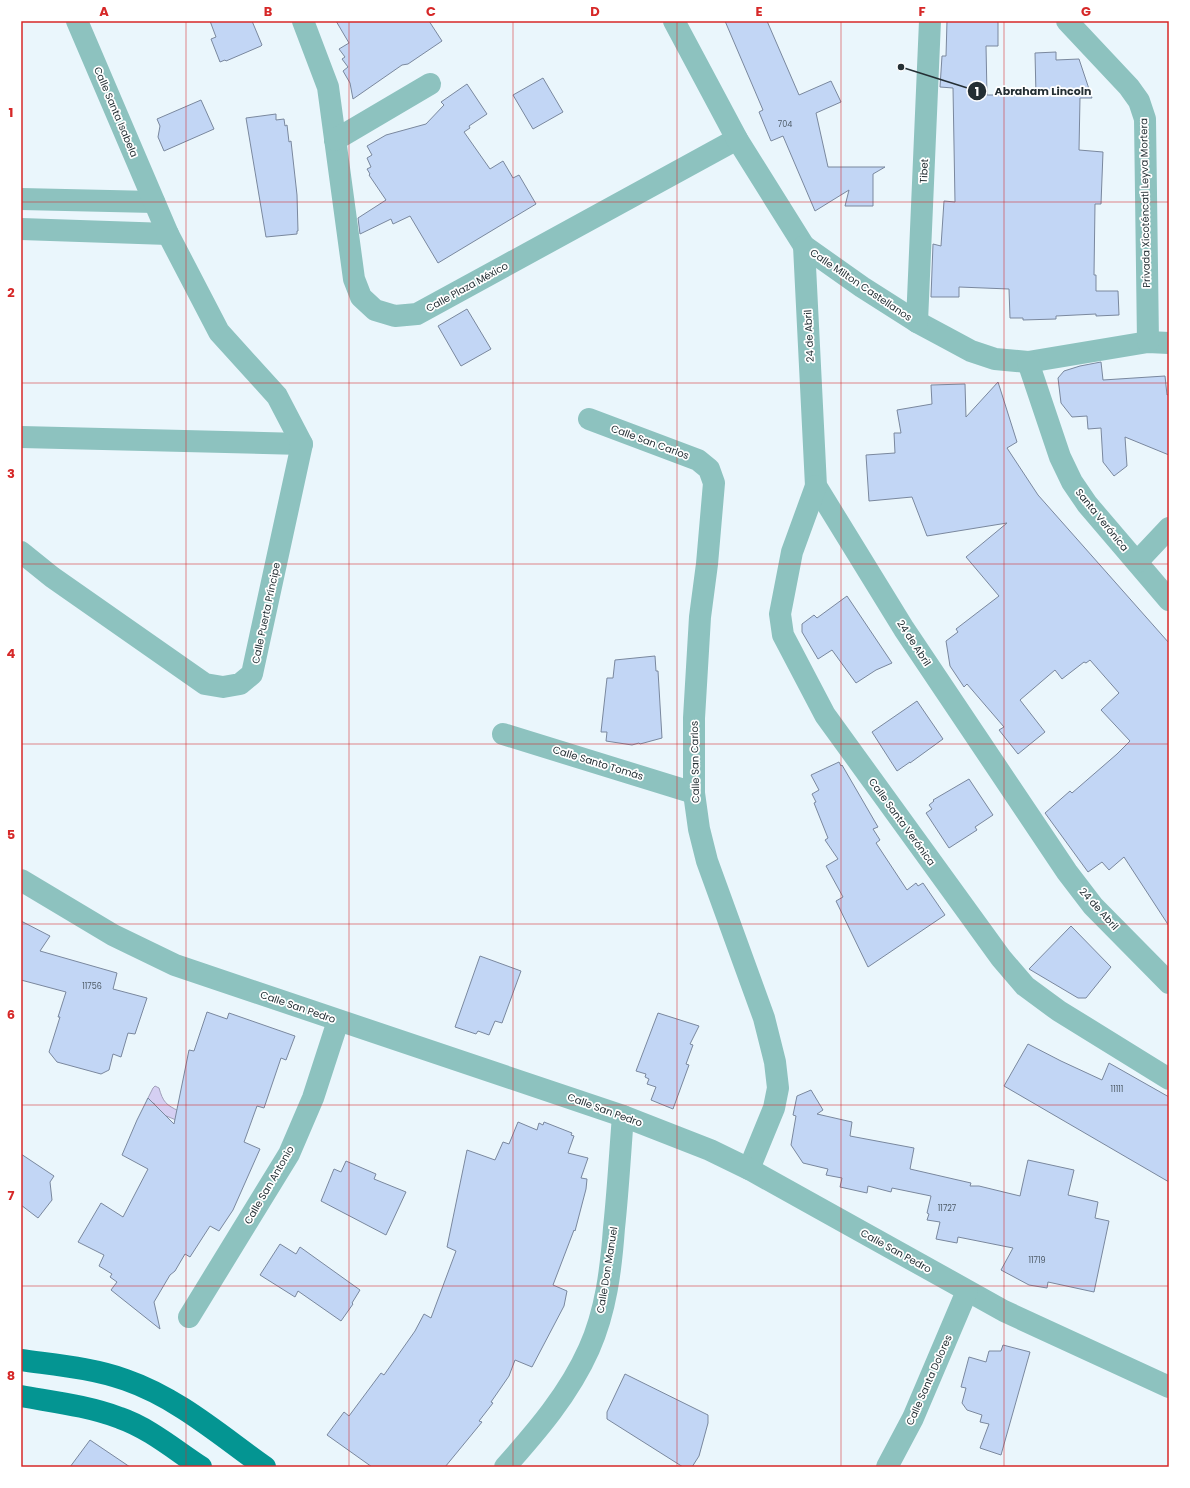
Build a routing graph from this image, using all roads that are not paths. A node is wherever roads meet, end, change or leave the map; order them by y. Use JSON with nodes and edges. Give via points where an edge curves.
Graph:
{"nodes":[{"id":1,"x":77,"y":21,"type":"edge"},
{"id":2,"x":304,"y":21,"type":"edge"},
{"id":3,"x":674,"y":21,"type":"edge"},
{"id":4,"x":930,"y":21,"type":"edge"},
{"id":5,"x":1067,"y":21,"type":"edge"},
{"id":6,"x":430,"y":84,"type":"dead end"},
{"id":7,"x":737,"y":139,"type":"junction"},
{"id":8,"x":335,"y":140,"type":"junction"},
{"id":9,"x":21,"y":199,"type":"edge"},
{"id":10,"x":154,"y":202,"type":"junction"},
{"id":11,"x":21,"y":229,"type":"edge"},
{"id":12,"x":168,"y":234,"type":"junction"},
{"id":13,"x":804,"y":246,"type":"junction"},
{"id":14,"x":917,"y":322,"type":"junction"},
{"id":15,"x":1148,"y":342,"type":"junction"},
{"id":16,"x":1169,"y":343,"type":"edge"},
{"id":17,"x":1028,"y":362,"type":"junction"},
{"id":18,"x":589,"y":419,"type":"dead end"},
{"id":19,"x":21,"y":438,"type":"edge"},
{"id":20,"x":302,"y":444,"type":"junction"},
{"id":21,"x":816,"y":486,"type":"junction"},
{"id":22,"x":1169,"y":528,"type":"edge"},
{"id":23,"x":21,"y":552,"type":"edge"},
{"id":24,"x":1137,"y":562,"type":"junction"},
{"id":25,"x":1169,"y":600,"type":"edge"},
{"id":26,"x":503,"y":734,"type":"dead end"},
{"id":27,"x":694,"y":793,"type":"junction"},
{"id":28,"x":21,"y":880,"type":"edge"},
{"id":29,"x":1169,"y":983,"type":"edge"},
{"id":30,"x":338,"y":1021,"type":"junction"},
{"id":31,"x":1169,"y":1079,"type":"edge"},
{"id":32,"x":623,"y":1116,"type":"junction"},
{"id":33,"x":749,"y":1168,"type":"junction"},
{"id":34,"x":968,"y":1291,"type":"junction"},
{"id":35,"x":189,"y":1317,"type":"dead end"},
{"id":36,"x":21,"y":1360,"type":"edge"},
{"id":37,"x":1169,"y":1387,"type":"edge"},
{"id":38,"x":21,"y":1396,"type":"edge"},
{"id":39,"x":201,"y":1467,"type":"edge"},
{"id":40,"x":266,"y":1467,"type":"edge"},
{"id":41,"x":505,"y":1467,"type":"edge"},
{"id":42,"x":887,"y":1467,"type":"edge"}],
"edges":[{"from":1,"to":10,"type":"street","name":"Calle Santa Isabela"},
{"from":2,"to":8,"type":"street","name":"Calle Plaza México","via":[[328,87]]},
{"from":3,"to":7,"type":"street","name":"Calle Milton Castellanos"},
{"from":4,"to":14,"type":"street","name":"Tibet"},
{"from":5,"to":15,"type":"street","name":"Privada Xicoténcatl Leyva Mortera","via":[[1129,87],[1139,101],[1145,119]]},
{"from":6,"to":8,"type":"street"},
{"from":7,"to":8,"type":"street","name":"Calle Plaza México","via":[[417,314],[395,316],[375,310],[361,296],[354,278]]},
{"from":7,"to":13,"type":"street","name":"Calle Milton Castellanos"},
{"from":9,"to":10,"type":"street"},
{"from":10,"to":12,"type":"street","name":"Calle Santa Isabela"},
{"from":11,"to":12,"type":"street"},
{"from":12,"to":20,"type":"street","via":[[219,332],[277,396]]},
{"from":13,"to":14,"type":"street","name":"Calle Milton Castellanos"},
{"from":13,"to":21,"type":"street","name":"24 de Abril"},
{"from":14,"to":17,"type":"street","name":"Calle Milton Castellanos","via":[[971,351],[995,358]]},
{"from":15,"to":16,"type":"street","name":"Calle Milton Castellanos"},
{"from":15,"to":17,"type":"street","name":"Calle Milton Castellanos"},
{"from":17,"to":24,"type":"street","name":"Santa Verónica","via":[[1060,458],[1072,482],[1087,504]]},
{"from":18,"to":27,"type":"street","name":"Calle San Carlos","via":[[698,460],[709,469],[714,483],[700,618],[694,718]]},
{"from":19,"to":20,"type":"street"},
{"from":20,"to":23,"type":"street","name":"Calle Puerta Príncipe","via":[[252,674],[240,684],[223,687],[205,684],[52,577]]},
{"from":21,"to":29,"type":"street","name":"24 de Abril","via":[[904,629],[1067,872],[1093,906]]},
{"from":21,"to":31,"type":"street","name":"Calle Santa Verónica","via":[[792,552],[780,614],[783,635],[825,715],[1001,958],[1025,986],[1059,1011]]},
{"from":22,"to":24,"type":"street"},
{"from":24,"to":25,"type":"street","name":"Santa Verónica"},
{"from":26,"to":27,"type":"street","name":"Calle Santo Tomás"},
{"from":27,"to":33,"type":"street","name":"Calle San Carlos","via":[[699,830],[707,861],[764,1018],[776,1062],[778,1088],[774,1108]]},
{"from":28,"to":30,"type":"street","name":"Calle San Pedro","via":[[113,936],[175,965]]},
{"from":30,"to":32,"type":"street","name":"Calle San Pedro"},
{"from":30,"to":35,"type":"street","name":"Calle San Antonio","via":[[313,1098],[289,1154]]},
{"from":32,"to":33,"type":"street","name":"Calle San Pedro"},
{"from":32,"to":41,"type":"street","name":"Calle Don Manuel","via":[[612,1255],[604,1306],[589,1349],[561,1399]]},
{"from":33,"to":34,"type":"street","name":"Calle San Pedro"},
{"from":34,"to":37,"type":"street","name":"Calle San Pedro","via":[[1004,1312]]},
{"from":34,"to":42,"type":"street","name":"Calle Santa Dolores","via":[[913,1418]]},
{"from":36,"to":40,"type":"main road","via":[[99,1373],[154,1392],[179,1406]]},
{"from":38,"to":39,"type":"main road","via":[[95,1410],[121,1418],[146,1430]]}]}
